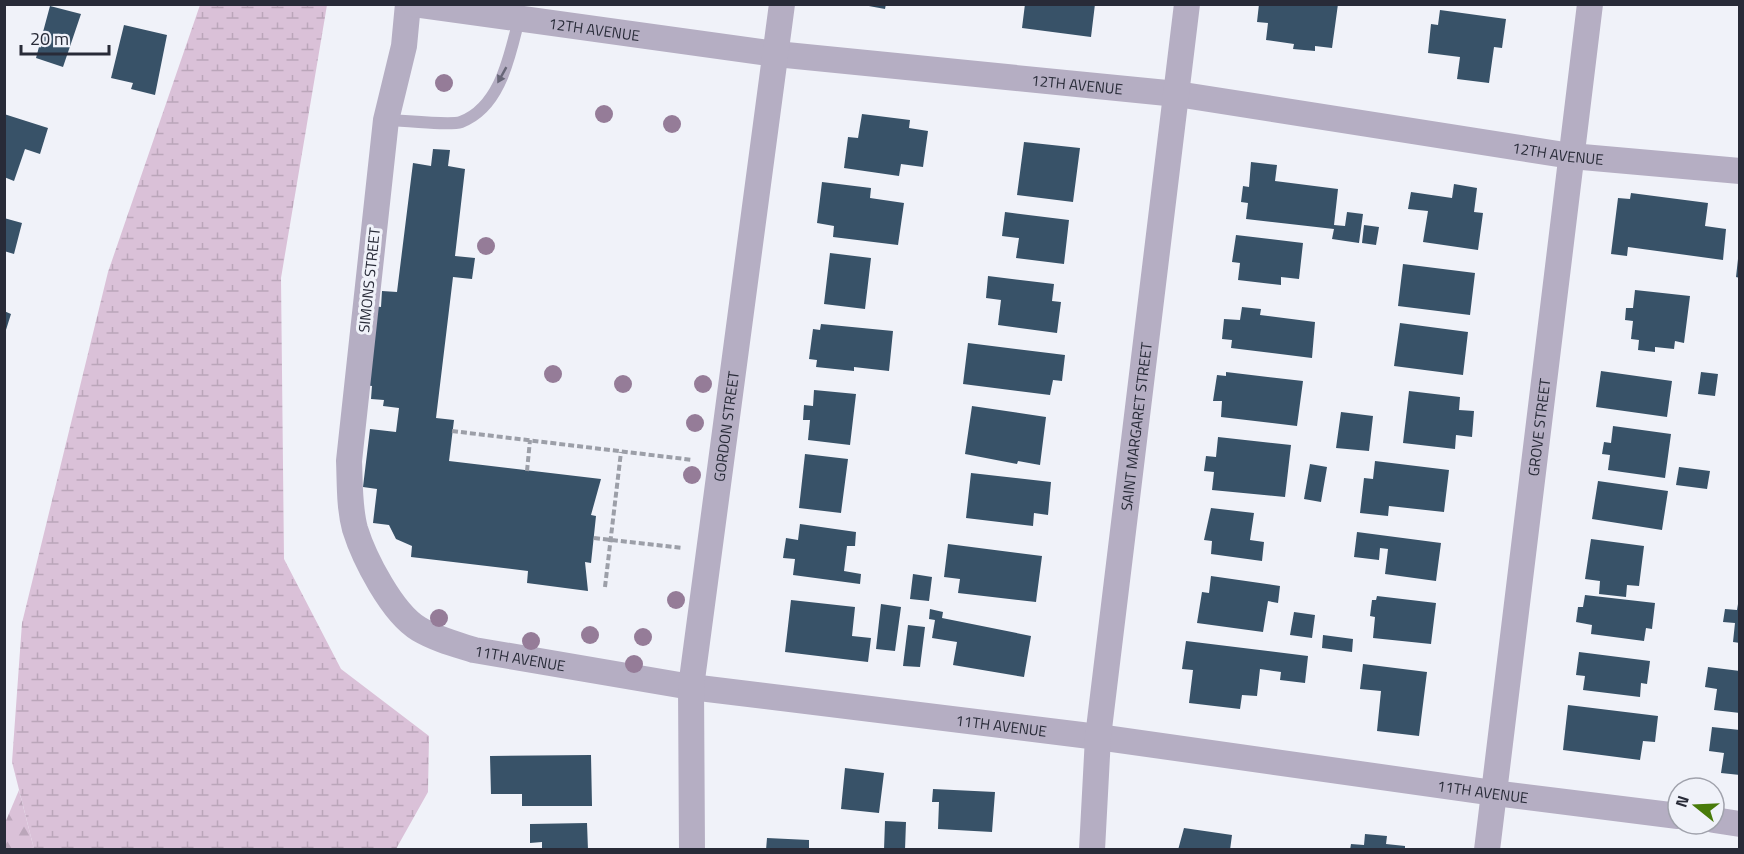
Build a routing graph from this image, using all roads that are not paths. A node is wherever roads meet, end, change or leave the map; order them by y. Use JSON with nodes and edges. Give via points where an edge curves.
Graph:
{"nodes":[{"id":1,"x":408,"y":4,"type":"edge"},
{"id":2,"x":414,"y":4,"type":"edge"},
{"id":3,"x":782,"y":4,"type":"edge"},
{"id":4,"x":1187,"y":4,"type":"edge"},
{"id":5,"x":1590,"y":4,"type":"edge"},
{"id":6,"x":519,"y":19,"type":"junction"},
{"id":7,"x":776,"y":54,"type":"junction"},
{"id":8,"x":1177,"y":94,"type":"junction"},
{"id":9,"x":386,"y":120,"type":"junction"},
{"id":10,"x":1571,"y":156,"type":"junction"},
{"id":11,"x":1740,"y":171,"type":"edge"},
{"id":12,"x":367,"y":555,"type":"joint"},
{"id":13,"x":691,"y":687,"type":"junction"},
{"id":14,"x":1098,"y":736,"type":"junction"},
{"id":15,"x":1494,"y":794,"type":"junction"},
{"id":16,"x":1666,"y":815,"type":"edge"},
{"id":17,"x":692,"y":849,"type":"edge"},
{"id":18,"x":1092,"y":849,"type":"edge"},
{"id":19,"x":1487,"y":849,"type":"edge"}],
"edges":[{"from":1,"to":9,"type":"street","name":"SIMONS STREET","via":[[404,46]]},
{"from":2,"to":6,"type":"street","name":"12TH AVENUE"},
{"from":3,"to":7,"type":"street","name":"GORDON STREET"},
{"from":4,"to":8,"type":"street","name":"SAINT MARGARET STREET"},
{"from":5,"to":10,"type":"street","name":"GROVE STREET"},
{"from":6,"to":7,"type":"street","name":"12TH AVENUE"},
{"from":6,"to":9,"type":"lane","one_way":true,"via":[[508,65],[486,105],[460,122]]},
{"from":7,"to":8,"type":"street","name":"12TH AVENUE"},
{"from":7,"to":13,"type":"street","name":"GORDON STREET"},
{"from":8,"to":10,"type":"street","name":"12TH AVENUE"},
{"from":8,"to":14,"type":"street","name":"SAINT MARGARET STREET"},
{"from":9,"to":12,"type":"street","name":"SIMONS STREET","via":[[350,461],[355,530]]},
{"from":10,"to":11,"type":"street","name":"12TH AVENUE"},
{"from":10,"to":15,"type":"street","name":"GROVE STREET"},
{"from":12,"to":13,"type":"street","name":"11TH AVENUE","via":[[395,606],[416,628],[443,641],[474,650]]},
{"from":13,"to":14,"type":"street","name":"11TH AVENUE"},
{"from":13,"to":17,"type":"street","name":"GORDON STREET"},
{"from":14,"to":15,"type":"street","name":"11TH AVENUE"},
{"from":14,"to":18,"type":"street","name":"SAINT MARGARET STREET"},
{"from":15,"to":16,"type":"street","name":"11TH AVENUE"},
{"from":15,"to":19,"type":"street","name":"GROVE STREET"}]}
